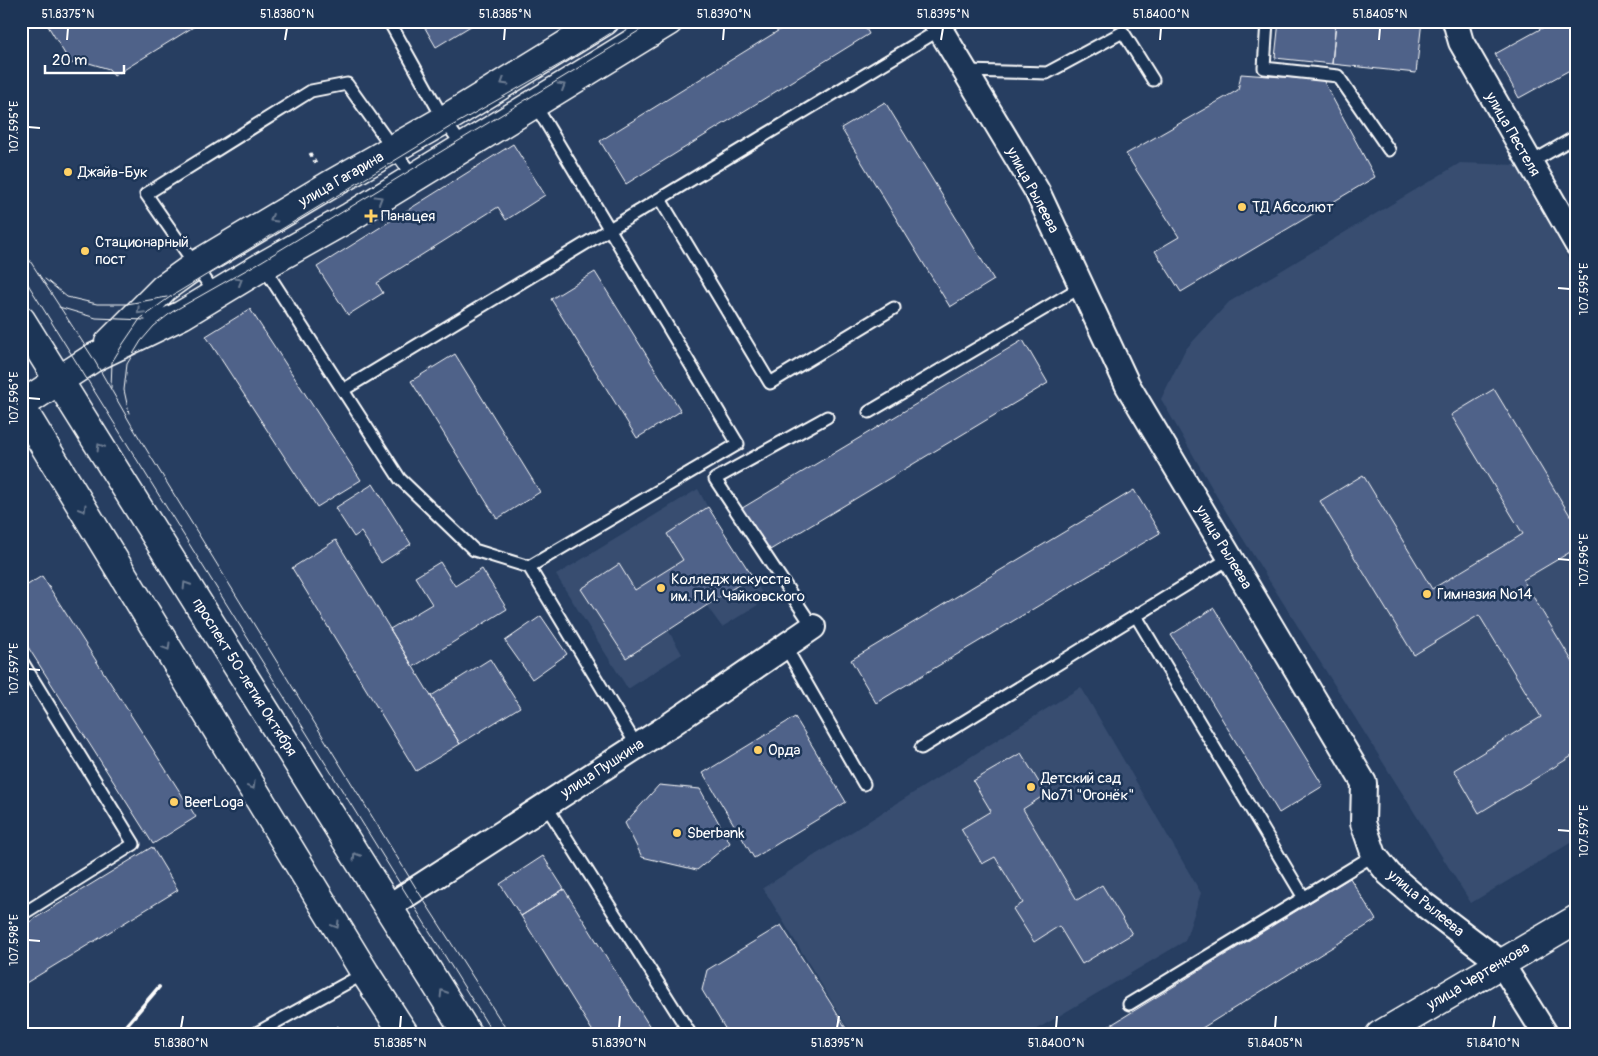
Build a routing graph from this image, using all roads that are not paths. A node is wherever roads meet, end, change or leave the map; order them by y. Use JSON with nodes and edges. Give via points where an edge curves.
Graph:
{"nodes":[{"id":1,"x":389,"y":21,"type":"edge"},
{"id":2,"x":605,"y":21,"type":"edge"},
{"id":3,"x":670,"y":21,"type":"edge"},
{"id":4,"x":1267,"y":21,"type":"edge"},
{"id":5,"x":1455,"y":21,"type":"edge"},
{"id":6,"x":943,"y":24,"type":"edge"},
{"id":7,"x":965,"y":70,"type":"junction"},
{"id":8,"x":1153,"y":80,"type":"dead end"},
{"id":9,"x":534,"y":103,"type":"junction"},
{"id":10,"x":444,"y":120,"type":"junction"},
{"id":11,"x":1577,"y":136,"type":"edge"},
{"id":12,"x":464,"y":148,"type":"junction"},
{"id":13,"x":394,"y":149,"type":"junction"},
{"id":14,"x":1389,"y":150,"type":"dead end"},
{"id":15,"x":1530,"y":163,"type":"junction"},
{"id":16,"x":414,"y":178,"type":"junction"},
{"id":17,"x":660,"y":198,"type":"junction"},
{"id":18,"x":609,"y":229,"type":"junction"},
{"id":19,"x":1577,"y":244,"type":"edge"},
{"id":20,"x":196,"y":266,"type":"junction"},
{"id":21,"x":263,"y":266,"type":"junction"},
{"id":22,"x":1082,"y":287,"type":"junction"},
{"id":23,"x":216,"y":295,"type":"junction"},
{"id":24,"x":894,"y":308,"type":"dead end"},
{"id":25,"x":21,"y":320,"type":"edge"},
{"id":26,"x":94,"y":358,"type":"junction"},
{"id":27,"x":59,"y":381,"type":"junction"},
{"id":28,"x":343,"y":390,"type":"junction"},
{"id":29,"x":21,"y":406,"type":"edge"},
{"id":30,"x":869,"y":412,"type":"dead end"},
{"id":31,"x":827,"y":416,"type":"dead end"},
{"id":32,"x":1230,"y":558,"type":"junction"},
{"id":33,"x":529,"y":567,"type":"junction"},
{"id":34,"x":1136,"y":616,"type":"junction"},
{"id":35,"x":814,"y":627,"type":"joint"},
{"id":36,"x":785,"y":646,"type":"junction"},
{"id":37,"x":21,"y":660,"type":"edge"},
{"id":38,"x":636,"y":746,"type":"junction"},
{"id":39,"x":921,"y":748,"type":"dead end"},
{"id":40,"x":864,"y":784,"type":"dead end"},
{"id":41,"x":545,"y":804,"type":"junction"},
{"id":42,"x":1374,"y":855,"type":"junction"},
{"id":43,"x":1304,"y":898,"type":"junction"},
{"id":44,"x":388,"y":907,"type":"junction"},
{"id":45,"x":21,"y":915,"type":"edge"},
{"id":46,"x":1577,"y":919,"type":"edge"},
{"id":47,"x":1501,"y":962,"type":"junction"},
{"id":48,"x":365,"y":973,"type":"junction"},
{"id":49,"x":1129,"y":1004,"type":"dead end"},
{"id":50,"x":253,"y":1035,"type":"edge"},
{"id":51,"x":405,"y":1035,"type":"edge"},
{"id":52,"x":468,"y":1035,"type":"edge"},
{"id":53,"x":691,"y":1035,"type":"edge"},
{"id":54,"x":1380,"y":1035,"type":"edge"},
{"id":55,"x":1546,"y":1035,"type":"edge"}],
"edges":[{"from":1,"to":10,"type":"lane"},
{"from":2,"to":10,"type":"street","name":"улица Гагарина","one_way":true},
{"from":9,"to":3,"type":"street","one_way":true},
{"from":4,"to":14,"type":"lane","via":[[1264,68],[1338,76]]},
{"from":5,"to":15,"type":"street","name":"улица Пестеля","via":[[1461,42]]},
{"from":6,"to":7,"type":"street","name":"улица Рылеева"},
{"from":6,"to":17,"type":"lane"},
{"from":7,"to":8,"type":"lane","via":[[1048,73],[1123,32]]},
{"from":7,"to":22,"type":"street","name":"улица Рылеева","via":[[1037,191]]},
{"from":9,"to":12,"type":"street"},
{"from":9,"to":18,"type":"lane"},
{"from":10,"to":12,"type":"lane"},
{"from":10,"to":13,"type":"street","name":"улица Гагарина"},
{"from":11,"to":15,"type":"lane"},
{"from":12,"to":16,"type":"street"},
{"from":13,"to":16,"type":"lane"},
{"from":13,"to":20,"type":"street","name":"улица Гагарина","one_way":true},
{"from":13,"to":20,"type":"lane","via":[[347,84],[311,91],[146,194]]},
{"from":15,"to":19,"type":"street","name":"улица Пестеля"},
{"from":21,"to":16,"type":"street","one_way":true},
{"from":17,"to":18,"type":"lane"},
{"from":17,"to":24,"type":"lane","via":[[770,383]]},
{"from":18,"to":28,"type":"lane"},
{"from":18,"to":33,"type":"lane","via":[[738,444]]},
{"from":20,"to":23,"type":"lane"},
{"from":20,"to":26,"type":"street","name":"улица Гагарина","one_way":true,"via":[[164,288]]},
{"from":23,"to":21,"type":"street","one_way":true},
{"from":21,"to":28,"type":"lane"},
{"from":22,"to":30,"type":"lane"},
{"from":22,"to":32,"type":"street","name":"улица Рылеева","via":[[1128,386]]},
{"from":23,"to":26,"type":"street","via":[[182,316]]},
{"from":25,"to":27,"type":"street","name":"проспект 50-летия Октября"},
{"from":26,"to":27,"type":"street"},
{"from":27,"to":29,"type":"street"},
{"from":44,"to":27,"type":"street","name":"проспект 50-летия Октября","one_way":true},
{"from":28,"to":33,"type":"lane","via":[[400,479],[474,550]]},
{"from":29,"to":48,"type":"street","one_way":true},
{"from":31,"to":35,"type":"lane","via":[[715,479]]},
{"from":32,"to":34,"type":"lane"},
{"from":32,"to":42,"type":"street","name":"улица Рылеева","via":[[1364,784],[1363,823]]},
{"from":33,"to":38,"type":"lane"},
{"from":34,"to":39,"type":"lane"},
{"from":34,"to":43,"type":"lane"},
{"from":35,"to":36,"type":"street","name":"улица Пушкина"},
{"from":36,"to":38,"type":"street","name":"улица Пушкина"},
{"from":36,"to":40,"type":"lane"},
{"from":37,"to":45,"type":"lane","via":[[134,844]]},
{"from":38,"to":41,"type":"street","name":"улица Пушкина"},
{"from":41,"to":44,"type":"street","name":"улица Пушкина"},
{"from":41,"to":53,"type":"lane"},
{"from":42,"to":43,"type":"lane"},
{"from":42,"to":47,"type":"street","name":"улица Рылеева","via":[[1389,874],[1418,900]]},
{"from":43,"to":49,"type":"lane"},
{"from":52,"to":44,"type":"street","name":"проспект 50-летия Октября","one_way":true},
{"from":46,"to":47,"type":"street","name":"улица Чертенкова"},
{"from":47,"to":54,"type":"street","name":"улица Чертенкова"},
{"from":47,"to":55,"type":"street","name":"улица Рылеева"},
{"from":48,"to":50,"type":"lane"},
{"from":48,"to":51,"type":"street"}]}
